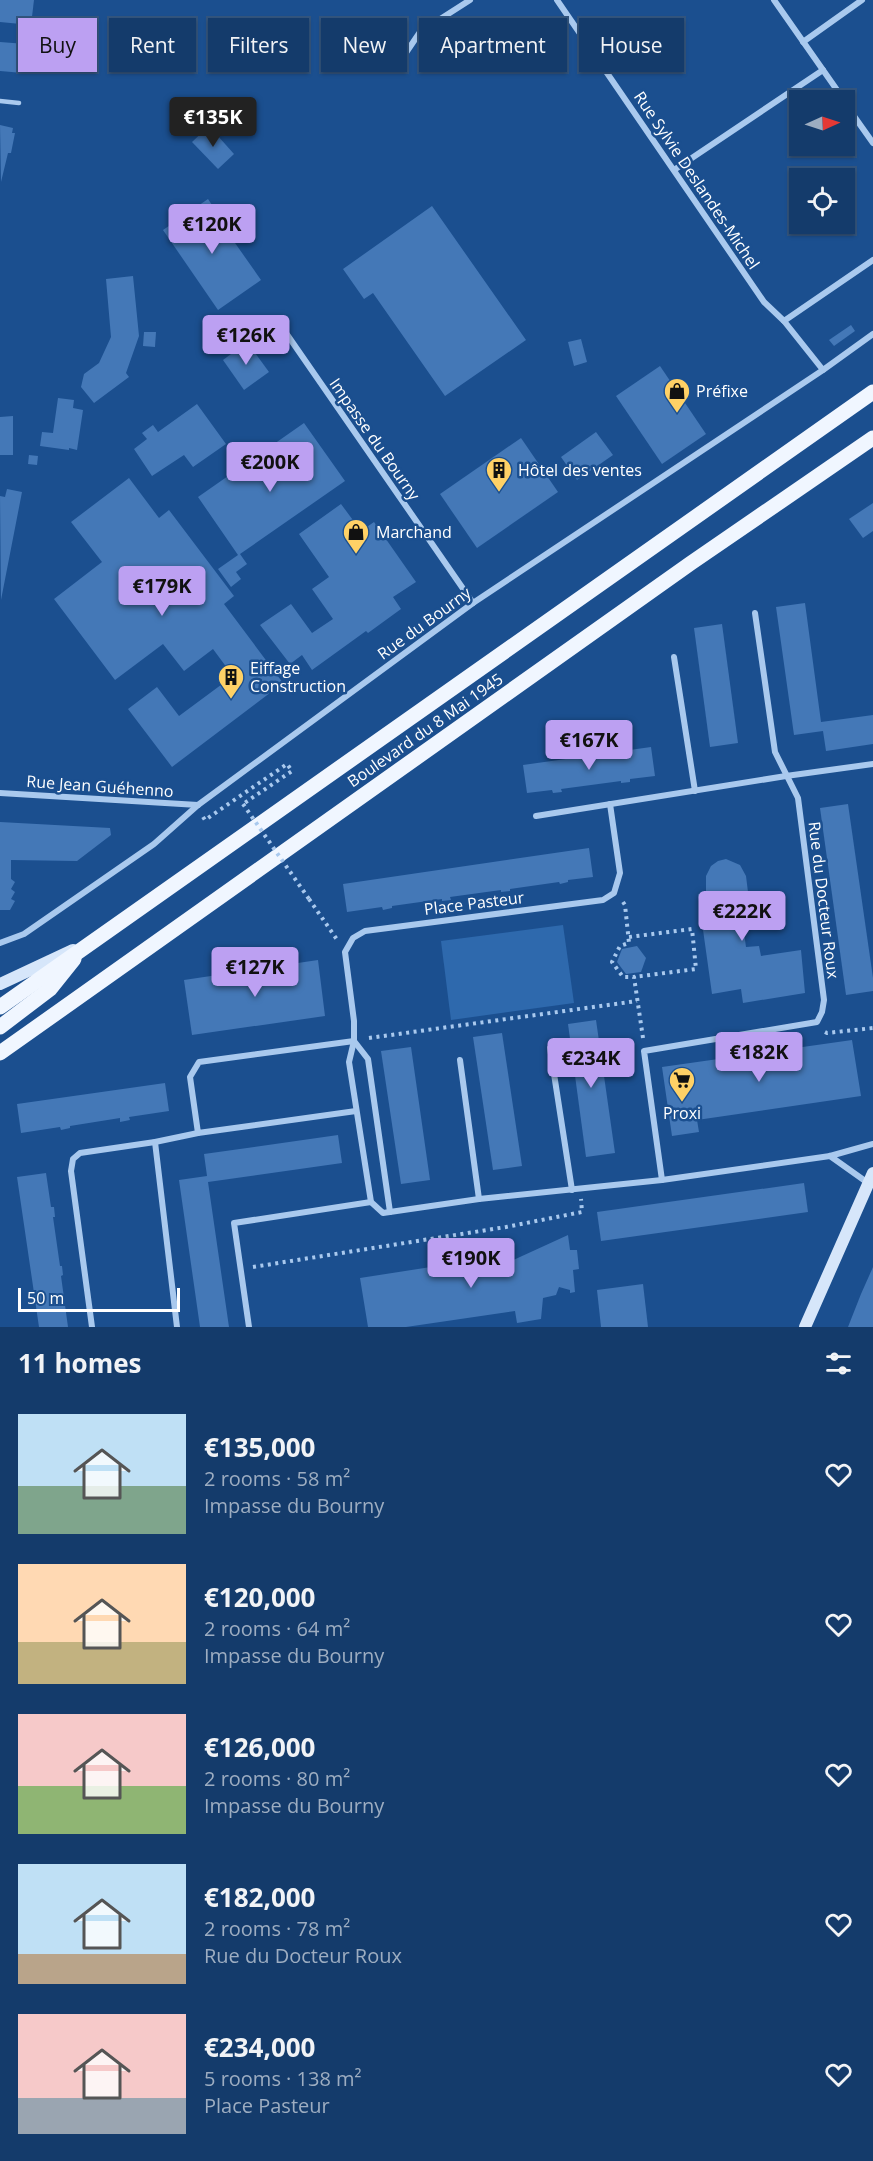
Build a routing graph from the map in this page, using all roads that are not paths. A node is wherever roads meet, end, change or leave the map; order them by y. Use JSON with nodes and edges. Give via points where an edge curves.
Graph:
{"nodes":[{"id":1,"x":470,"y":0,"type":"edge"},
{"id":2,"x":556,"y":0,"type":"edge"},
{"id":3,"x":774,"y":0,"type":"edge"},
{"id":4,"x":861,"y":0,"type":"edge"},
{"id":5,"x":803,"y":42,"type":"junction"},
{"id":6,"x":407,"y":51,"type":"edge"},
{"id":7,"x":823,"y":70,"type":"junction"},
{"id":8,"x":837,"y":90,"type":"edge"},
{"id":9,"x":0,"y":100,"type":"edge"},
{"id":10,"x":19,"y":103,"type":"dead end"},
{"id":11,"x":855,"y":117,"type":"edge"},
{"id":12,"x":873,"y":143,"type":"edge"},
{"id":13,"x":674,"y":171,"type":"junction"},
{"id":14,"x":873,"y":260,"type":"edge"},
{"id":15,"x":277,"y":320,"type":"dead end"},
{"id":16,"x":784,"y":321,"type":"junction"},
{"id":17,"x":873,"y":334,"type":"edge"},
{"id":18,"x":823,"y":370,"type":"junction"},
{"id":19,"x":873,"y":392,"type":"edge"},
{"id":20,"x":873,"y":438,"type":"edge"},
{"id":21,"x":473,"y":603,"type":"junction"},
{"id":22,"x":755,"y":613,"type":"dead end"},
{"id":23,"x":674,"y":657,"type":"dead end"},
{"id":24,"x":873,"y":764,"type":"edge"},
{"id":25,"x":786,"y":776,"type":"junction"},
{"id":26,"x":695,"y":791,"type":"junction"},
{"id":27,"x":0,"y":793,"type":"edge"},
{"id":28,"x":610,"y":804,"type":"junction"},
{"id":29,"x":198,"y":805,"type":"junction"},
{"id":30,"x":536,"y":816,"type":"dead end"},
{"id":31,"x":0,"y":943,"type":"edge"},
{"id":32,"x":88,"y":943,"type":"junction"},
{"id":33,"x":0,"y":984,"type":"edge"},
{"id":34,"x":0,"y":1007,"type":"edge"},
{"id":35,"x":0,"y":1026,"type":"edge"},
{"id":36,"x":354,"y":1041,"type":"junction"},
{"id":37,"x":550,"y":1048,"type":"dead end"},
{"id":38,"x":0,"y":1053,"type":"edge"},
{"id":39,"x":460,"y":1060,"type":"dead end"},
{"id":40,"x":356,"y":1111,"type":"junction"},
{"id":41,"x":198,"y":1133,"type":"junction"},
{"id":42,"x":155,"y":1142,"type":"junction"},
{"id":43,"x":873,"y":1144,"type":"edge"},
{"id":44,"x":830,"y":1156,"type":"junction"},
{"id":45,"x":870,"y":1178,"type":"edge"},
{"id":46,"x":662,"y":1180,"type":"junction"},
{"id":47,"x":572,"y":1191,"type":"junction"},
{"id":48,"x":479,"y":1199,"type":"junction"},
{"id":49,"x":371,"y":1202,"type":"junction"},
{"id":50,"x":390,"y":1212,"type":"junction"},
{"id":51,"x":92,"y":1327,"type":"edge"},
{"id":52,"x":177,"y":1327,"type":"edge"},
{"id":53,"x":249,"y":1327,"type":"edge"},
{"id":54,"x":806,"y":1327,"type":"edge"}],
"edges":[{"from":1,"to":6,"type":"street","via":[[420,32]]},
{"from":2,"to":13,"type":"street","name":"Rue Sylvie Deslandes-Michel"},
{"from":3,"to":5,"type":"street"},
{"from":4,"to":5,"type":"street"},
{"from":5,"to":7,"type":"street"},
{"from":7,"to":8,"type":"street"},
{"from":7,"to":13,"type":"street"},
{"from":9,"to":10,"type":"lane"},
{"from":11,"to":12,"type":"street"},
{"from":13,"to":16,"type":"street","name":"Rue Sylvie Deslandes-Michel","via":[[764,302]]},
{"from":14,"to":16,"type":"street"},
{"from":15,"to":21,"type":"street","name":"Impasse du Bourny"},
{"from":16,"to":18,"type":"street","name":"Rue Sylvie Deslandes-Michel"},
{"from":17,"to":18,"type":"street","name":"Rue du Bourny"},
{"from":18,"to":21,"type":"street","name":"Rue du Bourny"},
{"from":19,"to":32,"type":"main road","name":"Boulevard du 8 Mai 1945"},
{"from":20,"to":38,"type":"main road","name":"Boulevard du 8 Mai 1945"},
{"from":21,"to":29,"type":"street","name":"Rue du Bourny"},
{"from":22,"to":25,"type":"street","name":"Rue du Docteur Roux","via":[[775,752]]},
{"from":23,"to":26,"type":"street"},
{"from":24,"to":25,"type":"street"},
{"from":25,"to":26,"type":"street"},
{"from":25,"to":46,"type":"street","name":"Rue du Docteur Roux","via":[[798,798],[822,1012],[817,1022],[644,1051]]},
{"from":26,"to":28,"type":"street"},
{"from":27,"to":29,"type":"street","name":"Rue Jean Guéhenno"},
{"from":28,"to":30,"type":"street"},
{"from":28,"to":36,"type":"street","name":"Place Pasteur","via":[[620,873],[615,893],[603,900],[365,931],[353,938],[345,951]]},
{"from":29,"to":31,"type":"street","name":"Rue du Bourny","via":[[154,844],[24,934]]},
{"from":32,"to":33,"type":"street"},
{"from":32,"to":34,"type":"main road","name":"Boulevard du 8 Mai 1945"},
{"from":32,"to":35,"type":"main road","via":[[50,989]]},
{"from":36,"to":40,"type":"street","via":[[349,1062]]},
{"from":36,"to":41,"type":"street","via":[[199,1062],[190,1077]]},
{"from":36,"to":50,"type":"street","via":[[368,1059]]},
{"from":37,"to":47,"type":"street"},
{"from":39,"to":48,"type":"street"},
{"from":40,"to":41,"type":"street"},
{"from":40,"to":49,"type":"street"},
{"from":41,"to":42,"type":"street"},
{"from":42,"to":51,"type":"street","via":[[80,1153],[73,1159],[71,1171]]},
{"from":42,"to":52,"type":"street"},
{"from":43,"to":44,"type":"street"},
{"from":44,"to":45,"type":"street"},
{"from":44,"to":46,"type":"street"},
{"from":45,"to":54,"type":"street"},
{"from":46,"to":47,"type":"street"},
{"from":47,"to":48,"type":"street"},
{"from":48,"to":50,"type":"street"},
{"from":49,"to":50,"type":"street","via":[[383,1213]]},
{"from":49,"to":53,"type":"street","via":[[234,1223]]}]}
